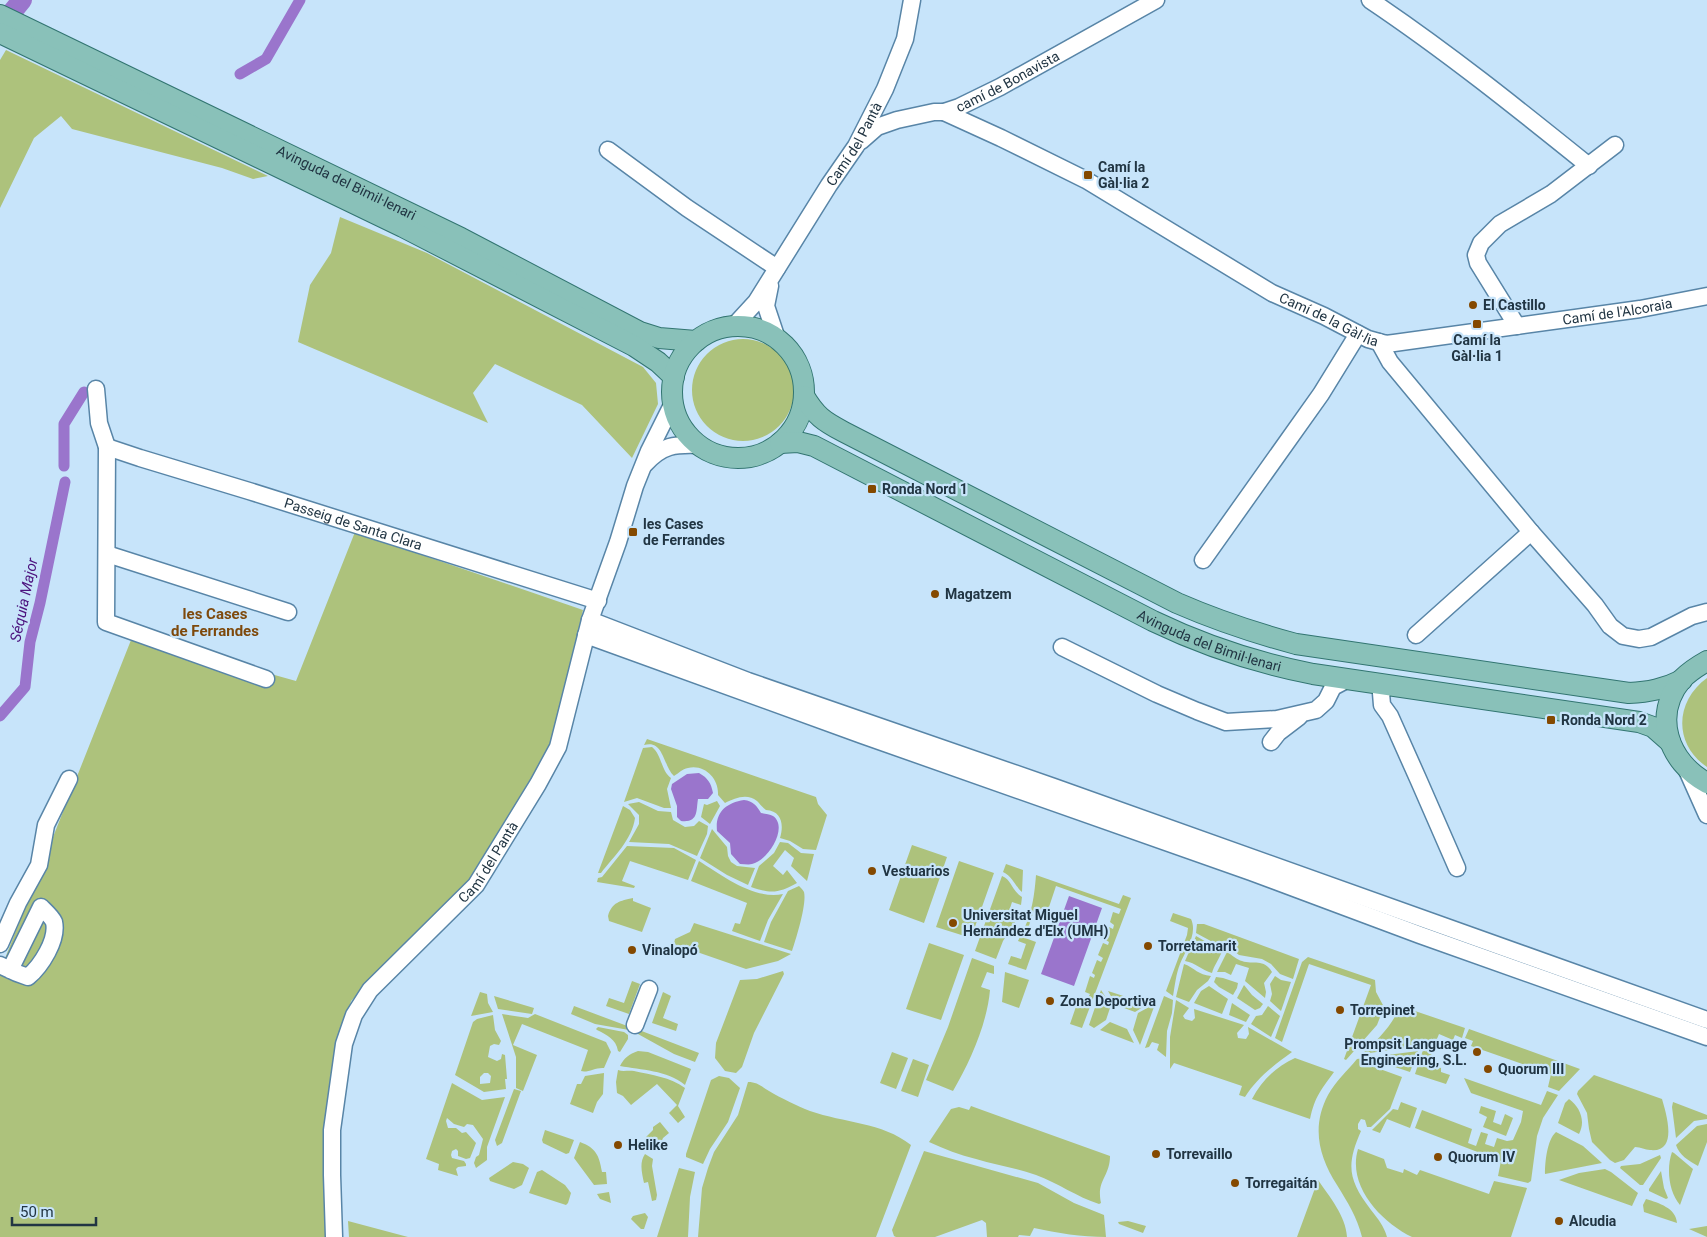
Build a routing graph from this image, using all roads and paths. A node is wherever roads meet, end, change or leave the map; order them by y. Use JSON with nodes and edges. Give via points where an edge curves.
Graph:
{"nodes":[{"id":1,"x":912,"y":0,"type":"edge"},
{"id":2,"x":1156,"y":0,"type":"edge"},
{"id":3,"x":1370,"y":0,"type":"edge"},
{"id":4,"x":0,"y":15,"type":"edge"},
{"id":5,"x":0,"y":33,"type":"edge"},
{"id":6,"x":132,"y":87,"type":"junction"},
{"id":7,"x":944,"y":112,"type":"junction"},
{"id":8,"x":1615,"y":145,"type":"dead end"},
{"id":9,"x":856,"y":146,"type":"junction"},
{"id":10,"x":608,"y":150,"type":"dead end"},
{"id":11,"x":1589,"y":166,"type":"junction"},
{"id":12,"x":774,"y":273,"type":"junction"},
{"id":13,"x":1707,"y":296,"type":"edge"},
{"id":14,"x":1517,"y":326,"type":"junction"},
{"id":15,"x":733,"y":327,"type":"junction"},
{"id":16,"x":1358,"y":334,"type":"junction"},
{"id":17,"x":777,"y":339,"type":"junction"},
{"id":18,"x":696,"y":341,"type":"junction"},
{"id":19,"x":1378,"y":342,"type":"junction"},
{"id":20,"x":674,"y":376,"type":"junction"},
{"id":21,"x":96,"y":389,"type":"dead end"},
{"id":22,"x":804,"y":396,"type":"junction"},
{"id":23,"x":673,"y":403,"type":"junction"},
{"id":24,"x":780,"y":443,"type":"junction"},
{"id":25,"x":699,"y":446,"type":"junction"},
{"id":26,"x":107,"y":447,"type":"junction"},
{"id":27,"x":642,"y":467,"type":"junction"},
{"id":28,"x":1532,"y":532,"type":"junction"},
{"id":29,"x":107,"y":554,"type":"junction"},
{"id":30,"x":1203,"y":560,"type":"dead end"},
{"id":31,"x":598,"y":601,"type":"junction"},
{"id":32,"x":288,"y":612,"type":"dead end"},
{"id":33,"x":1706,"y":616,"type":"edge"},
{"id":34,"x":588,"y":628,"type":"junction"},
{"id":35,"x":1416,"y":635,"type":"dead end"},
{"id":36,"x":1062,"y":647,"type":"dead end"},
{"id":37,"x":1707,"y":661,"type":"edge"},
{"id":38,"x":266,"y":678,"type":"dead end"},
{"id":39,"x":1348,"y":679,"type":"junction"},
{"id":40,"x":1682,"y":680,"type":"junction"},
{"id":41,"x":1388,"y":685,"type":"junction"},
{"id":42,"x":1305,"y":713,"type":"junction"},
{"id":43,"x":1270,"y":742,"type":"dead end"},
{"id":44,"x":1670,"y":742,"type":"junction"},
{"id":45,"x":1686,"y":768,"type":"junction"},
{"id":46,"x":69,"y":779,"type":"dead end"},
{"id":47,"x":1707,"y":782,"type":"edge"},
{"id":48,"x":1707,"y":815,"type":"edge"},
{"id":49,"x":1457,"y":868,"type":"dead end"},
{"id":50,"x":0,"y":944,"type":"edge"},
{"id":51,"x":649,"y":988,"type":"dead end"},
{"id":52,"x":1707,"y":1020,"type":"edge"},
{"id":53,"x":635,"y":1025,"type":"dead end"},
{"id":54,"x":1707,"y":1037,"type":"edge"},
{"id":55,"x":334,"y":1237,"type":"edge"}],
"edges":[{"from":1,"to":9,"type":"street","name":"Camí del Pantà","via":[[905,39]]},
{"from":2,"to":7,"type":"street","name":"camí de Bonavista","via":[[1000,87]]},
{"from":3,"to":11,"type":"street","via":[[1514,105]]},
{"from":4,"to":6,"type":"main road","name":"Avinguda del Bimil·lenari"},
{"from":5,"to":6,"type":"main road","name":"Avinguda del Bimil·lenari"},
{"from":6,"to":18,"type":"main road","name":"Avinguda del Bimil·lenari","via":[[462,238],[640,332],[659,338]]},
{"from":6,"to":20,"type":"main road","name":"Avinguda del Bimil·lenari","via":[[634,346]]},
{"from":7,"to":9,"type":"street","name":"camí de Bonavista","via":[[877,127]]},
{"from":7,"to":16,"type":"street","name":"Camí de la Gàl·lia","via":[[1086,180],[1272,292]]},
{"from":8,"to":11,"type":"street"},
{"from":9,"to":12,"type":"street","name":"Camí del Pantà"},
{"from":10,"to":12,"type":"street"},
{"from":11,"to":14,"type":"street","via":[[1551,194],[1500,224],[1481,243],[1476,255],[1478,263]]},
{"from":12,"to":15,"type":"street","name":"Camí del Pantà","via":[[756,302]]},
{"from":12,"to":17,"type":"street","name":"Camí del Pantà","via":[[766,306]]},
{"from":13,"to":14,"type":"street","name":"Camí de l'Alcoraia"},
{"from":14,"to":19,"type":"street","name":"Camí de l'Alcoraia","via":[[1394,343]]},
{"from":15,"to":17,"type":"main road","via":[[752,328]]},
{"from":15,"to":18,"type":"main road","via":[[707,334]]},
{"from":16,"to":19,"type":"street","name":"Camí de la Gàl·lia"},
{"from":16,"to":30,"type":"street","via":[[1321,394]]},
{"from":17,"to":22,"type":"main road","via":[[797,363]]},
{"from":18,"to":20,"type":"main road","via":[[681,358]]},
{"from":19,"to":28,"type":"street","name":"Camí de la Gàl·lia","via":[[1390,362]]},
{"from":20,"to":23,"type":"main road"},
{"from":21,"to":26,"type":"street","via":[[99,423]]},
{"from":22,"to":24,"type":"main road","via":[[795,426]]},
{"from":22,"to":40,"type":"main road","name":"Avinguda del Bimil·lenari","via":[[813,412],[828,424],[1177,603],[1247,630],[1296,644],[1629,693],[1653,691]]},
{"from":23,"to":25,"type":"main road","via":[[682,427]]},
{"from":23,"to":27,"type":"street","name":"Camí del Pantà"},
{"from":24,"to":25,"type":"main road","via":[[762,454],[744,458],[719,456]]},
{"from":24,"to":39,"type":"main road","name":"Avinguda del Bimil·lenari","via":[[798,442],[814,446],[1188,638],[1272,665]]},
{"from":25,"to":27,"type":"street","via":[[664,448]]},
{"from":26,"to":29,"type":"street"},
{"from":26,"to":31,"type":"street","name":"Passeig de Santa Clara"},
{"from":27,"to":31,"type":"street","name":"Camí del Pantà"},
{"from":28,"to":33,"type":"street","name":"Camí de la Gàl·lia","via":[[1610,626],[1623,636],[1651,637],[1692,616]]},
{"from":28,"to":35,"type":"street"},
{"from":29,"to":32,"type":"street"},
{"from":29,"to":38,"type":"street","via":[[106,622]]},
{"from":31,"to":34,"type":"street","name":"Camí del Pantà"},
{"from":34,"to":52,"type":"street","via":[[1054,788]]},
{"from":34,"to":54,"type":"street","via":[[862,735]]},
{"from":34,"to":55,"type":"street","name":"Camí del Pantà","via":[[558,746],[538,784],[476,885],[370,990],[354,1015],[344,1044],[332,1130]]},
{"from":36,"to":42,"type":"street","via":[[1157,694],[1226,722],[1277,719]]},
{"from":37,"to":40,"type":"main road"},
{"from":39,"to":41,"type":"main road","name":"Avinguda del Bimil·lenari"},
{"from":39,"to":42,"type":"street","via":[[1333,687],[1326,701],[1316,710]]},
{"from":40,"to":44,"type":"main road","via":[[1670,700],[1667,715]]},
{"from":41,"to":44,"type":"main road","name":"Avinguda del Bimil·lenari","via":[[1639,722],[1653,727]]},
{"from":41,"to":49,"type":"street","via":[[1381,693],[1382,705],[1412,763]]},
{"from":42,"to":43,"type":"street"},
{"from":44,"to":45,"type":"main road"},
{"from":45,"to":47,"type":"main road"},
{"from":45,"to":48,"type":"street"},
{"from":46,"to":50,"type":"street","via":[[46,825],[39,865]]},
{"from":51,"to":53,"type":"street"}]}
